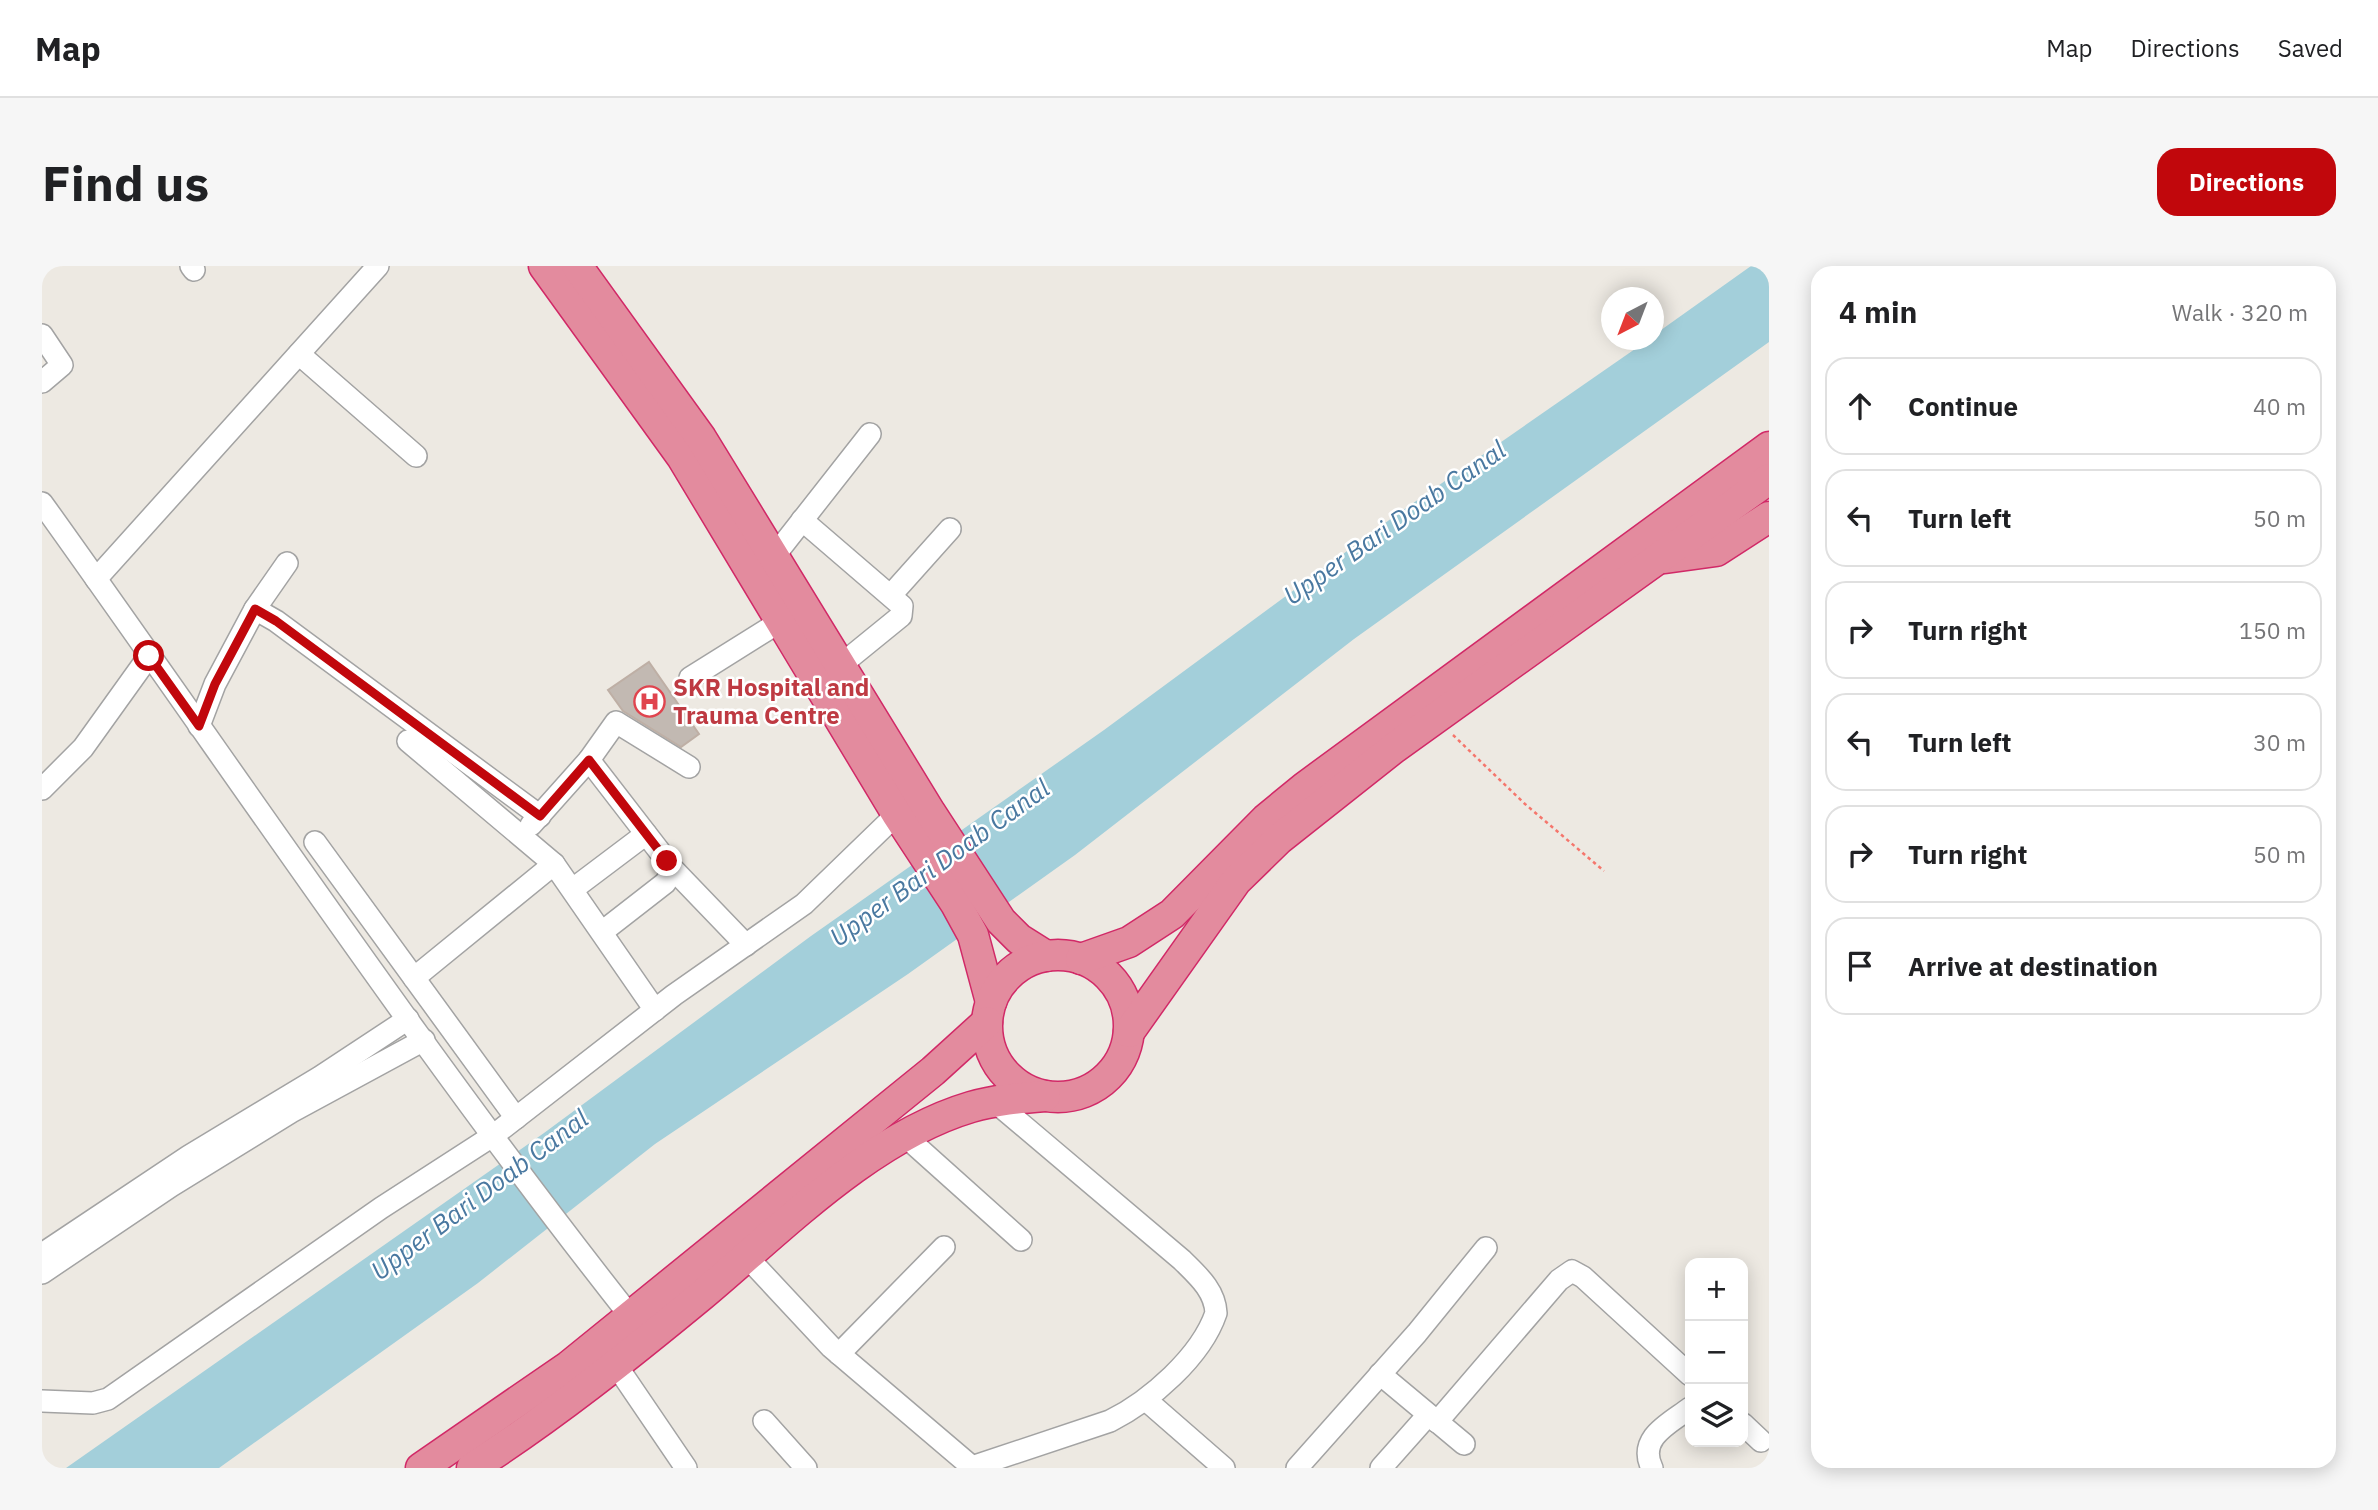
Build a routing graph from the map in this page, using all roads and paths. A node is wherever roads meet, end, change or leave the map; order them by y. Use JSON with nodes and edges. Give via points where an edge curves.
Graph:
{"nodes":[{"id":1,"x":378,"y":266,"type":"edge"},
{"id":2,"x":544,"y":266,"type":"edge"},
{"id":3,"x":578,"y":266,"type":"edge"},
{"id":4,"x":42,"y":335,"type":"edge"},
{"id":5,"x":299,"y":354,"type":"junction"},
{"id":6,"x":42,"y":382,"type":"edge"},
{"id":7,"x":870,"y":434,"type":"dead end"},
{"id":8,"x":1769,"y":447,"type":"edge"},
{"id":9,"x":416,"y":456,"type":"dead end"},
{"id":10,"x":1769,"y":479,"type":"edge"},
{"id":11,"x":42,"y":503,"type":"edge"},
{"id":12,"x":1769,"y":517,"type":"edge"},
{"id":13,"x":802,"y":520,"type":"junction"},
{"id":14,"x":950,"y":529,"type":"dead end"},
{"id":15,"x":775,"y":555,"type":"junction"},
{"id":16,"x":1660,"y":559,"type":"junction"},
{"id":17,"x":287,"y":563,"type":"dead end"},
{"id":18,"x":96,"y":579,"type":"junction"},
{"id":19,"x":891,"y":595,"type":"junction"},
{"id":20,"x":255,"y":609,"type":"junction"},
{"id":21,"x":781,"y":621,"type":"junction"},
{"id":22,"x":149,"y":656,"type":"junction"},
{"id":23,"x":842,"y":664,"type":"junction"},
{"id":24,"x":690,"y":678,"type":"dead end"},
{"id":25,"x":1437,"y":720,"type":"junction"},
{"id":26,"x":199,"y":726,"type":"junction"},
{"id":27,"x":408,"y":741,"type":"dead end"},
{"id":28,"x":589,"y":760,"type":"junction"},
{"id":29,"x":690,"y":767,"type":"dead end"},
{"id":30,"x":42,"y":789,"type":"edge"},
{"id":31,"x":540,"y":816,"type":"junction"},
{"id":32,"x":911,"y":818,"type":"junction"},
{"id":33,"x":646,"y":834,"type":"junction"},
{"id":34,"x":523,"y":835,"type":"junction"},
{"id":35,"x":315,"y":842,"type":"dead end"},
{"id":36,"x":554,"y":864,"type":"junction"},
{"id":37,"x":670,"y":866,"type":"junction"},
{"id":38,"x":1604,"y":871,"type":"dead end"},
{"id":39,"x":573,"y":889,"type":"junction"},
{"id":40,"x":602,"y":932,"type":"junction"},
{"id":41,"x":746,"y":945,"type":"junction"},
{"id":42,"x":1046,"y":956,"type":"junction"},
{"id":43,"x":1081,"y":959,"type":"junction"},
{"id":44,"x":414,"y":978,"type":"junction"},
{"id":45,"x":655,"y":1010,"type":"junction"},
{"id":46,"x":989,"y":1012,"type":"junction"},
{"id":47,"x":408,"y":1019,"type":"junction"},
{"id":48,"x":1129,"y":1032,"type":"junction"},
{"id":49,"x":424,"y":1040,"type":"junction"},
{"id":50,"x":1045,"y":1096,"type":"junction"},
{"id":51,"x":994,"y":1101,"type":"junction"},
{"id":52,"x":516,"y":1118,"type":"junction"},
{"id":53,"x":906,"y":1137,"type":"junction"},
{"id":54,"x":500,"y":1142,"type":"junction"},
{"id":55,"x":225,"y":1144,"type":"junction"},
{"id":56,"x":90,"y":1231,"type":"junction"},
{"id":57,"x":1021,"y":1240,"type":"dead end"},
{"id":58,"x":944,"y":1247,"type":"dead end"},
{"id":59,"x":1486,"y":1248,"type":"dead end"},
{"id":60,"x":42,"y":1254,"type":"edge"},
{"id":61,"x":747,"y":1256,"type":"junction"},
{"id":62,"x":42,"y":1273,"type":"edge"},
{"id":63,"x":631,"y":1317,"type":"junction"},
{"id":64,"x":839,"y":1354,"type":"junction"},
{"id":65,"x":616,"y":1365,"type":"junction"},
{"id":66,"x":1685,"y":1370,"type":"edge"},
{"id":67,"x":1380,"y":1374,"type":"junction"},
{"id":68,"x":1146,"y":1400,"type":"junction"},
{"id":69,"x":42,"y":1401,"type":"edge"},
{"id":70,"x":1685,"y":1411,"type":"edge"},
{"id":71,"x":1432,"y":1418,"type":"junction"},
{"id":72,"x":764,"y":1421,"type":"dead end"},
{"id":73,"x":1748,"y":1429,"type":"edge"},
{"id":74,"x":1761,"y":1441,"type":"dead end"},
{"id":75,"x":1464,"y":1444,"type":"dead end"},
{"id":76,"x":971,"y":1467,"type":"edge"},
{"id":77,"x":421,"y":1468,"type":"edge"},
{"id":78,"x":472,"y":1468,"type":"edge"},
{"id":79,"x":686,"y":1468,"type":"edge"},
{"id":80,"x":806,"y":1468,"type":"edge"},
{"id":81,"x":1224,"y":1468,"type":"edge"},
{"id":82,"x":1297,"y":1468,"type":"edge"},
{"id":83,"x":1381,"y":1468,"type":"edge"},
{"id":84,"x":1651,"y":1468,"type":"edge"}],
"edges":[{"from":1,"to":5,"type":"street"},
{"from":2,"to":21,"type":"highway","via":[[682,457]]},
{"from":3,"to":15,"type":"highway","via":[[701,438]]},
{"from":4,"to":6,"type":"street","via":[[61,365]]},
{"from":5,"to":9,"type":"street"},
{"from":5,"to":18,"type":"street"},
{"from":7,"to":13,"type":"street"},
{"from":8,"to":43,"type":"highway","via":[[1305,787],[1150,931]]},
{"from":10,"to":16,"type":"highway"},
{"from":11,"to":18,"type":"street"},
{"from":12,"to":16,"type":"highway","via":[[1716,551]]},
{"from":13,"to":15,"type":"street"},
{"from":13,"to":19,"type":"street"},
{"from":14,"to":19,"type":"street"},
{"from":15,"to":23,"type":"highway"},
{"from":16,"to":25,"type":"highway"},
{"from":17,"to":20,"type":"street"},
{"from":18,"to":22,"type":"street"},
{"from":19,"to":23,"type":"street","via":[[902,606],[901,616]]},
{"from":20,"to":26,"type":"street","via":[[215,684]]},
{"from":20,"to":31,"type":"street"},
{"from":21,"to":24,"type":"street"},
{"from":21,"to":32,"type":"highway"},
{"from":22,"to":26,"type":"street"},
{"from":22,"to":30,"type":"street","via":[[83,748]]},
{"from":23,"to":32,"type":"highway"},
{"from":25,"to":38,"type":"path"},
{"from":25,"to":48,"type":"highway","via":[[1358,775],[1256,860],[1196,933],[1155,1000]]},
{"from":26,"to":47,"type":"street"},
{"from":27,"to":34,"type":"street"},
{"from":28,"to":29,"type":"street","via":[[616,722]]},
{"from":28,"to":31,"type":"street"},
{"from":28,"to":33,"type":"street"},
{"from":31,"to":34,"type":"street"},
{"from":32,"to":41,"type":"street"},
{"from":32,"to":42,"type":"highway","via":[[1001,921]]},
{"from":32,"to":46,"type":"highway","via":[[973,936]]},
{"from":33,"to":37,"type":"street"},
{"from":33,"to":39,"type":"street"},
{"from":34,"to":36,"type":"street"},
{"from":35,"to":44,"type":"street"},
{"from":36,"to":39,"type":"street"},
{"from":36,"to":44,"type":"street"},
{"from":37,"to":40,"type":"street","via":[[672,873],[665,883]]},
{"from":37,"to":41,"type":"street"},
{"from":39,"to":40,"type":"street"},
{"from":40,"to":45,"type":"street"},
{"from":41,"to":45,"type":"street"},
{"from":42,"to":43,"type":"highway"},
{"from":42,"to":46,"type":"highway","via":[[1012,971],[1000,985]]},
{"from":43,"to":48,"type":"highway","via":[[1095,965],[1118,987],[1129,1016]]},
{"from":44,"to":52,"type":"street"},
{"from":45,"to":52,"type":"street"},
{"from":46,"to":50,"type":"highway","via":[[993,1055],[1002,1070],[1028,1091]]},
{"from":46,"to":63,"type":"highway","via":[[933,1071]]},
{"from":47,"to":49,"type":"street"},
{"from":47,"to":55,"type":"street"},
{"from":48,"to":50,"type":"highway","via":[[1125,1051],[1101,1083],[1065,1097]]},
{"from":49,"to":54,"type":"street"},
{"from":49,"to":55,"type":"street"},
{"from":50,"to":51,"type":"highway"},
{"from":51,"to":53,"type":"highway","via":[[948,1115]]},
{"from":51,"to":68,"type":"street","via":[[1182,1260],[1213,1297],[1213,1321],[1168,1380]]},
{"from":52,"to":54,"type":"street"},
{"from":53,"to":57,"type":"street"},
{"from":53,"to":61,"type":"highway","via":[[801,1210]]},
{"from":54,"to":63,"type":"street"},
{"from":54,"to":69,"type":"street","via":[[380,1208],[108,1399],[93,1403]]},
{"from":55,"to":56,"type":"street"},
{"from":56,"to":60,"type":"street"},
{"from":56,"to":62,"type":"street"},
{"from":58,"to":64,"type":"street"},
{"from":59,"to":67,"type":"street"},
{"from":61,"to":64,"type":"street"},
{"from":61,"to":65,"type":"highway"},
{"from":63,"to":77,"type":"highway","via":[[558,1374]]},
{"from":64,"to":76,"type":"street"},
{"from":65,"to":78,"type":"highway"},
{"from":65,"to":79,"type":"street"},
{"from":66,"to":71,"type":"street","via":[[1572,1271]]},
{"from":67,"to":71,"type":"street"},
{"from":67,"to":82,"type":"street"},
{"from":68,"to":76,"type":"street","via":[[1110,1421]]},
{"from":68,"to":81,"type":"street"},
{"from":70,"to":84,"type":"street","via":[[1650,1442]]},
{"from":71,"to":75,"type":"street"},
{"from":71,"to":83,"type":"street"},
{"from":72,"to":80,"type":"street"},
{"from":73,"to":74,"type":"street"}]}
